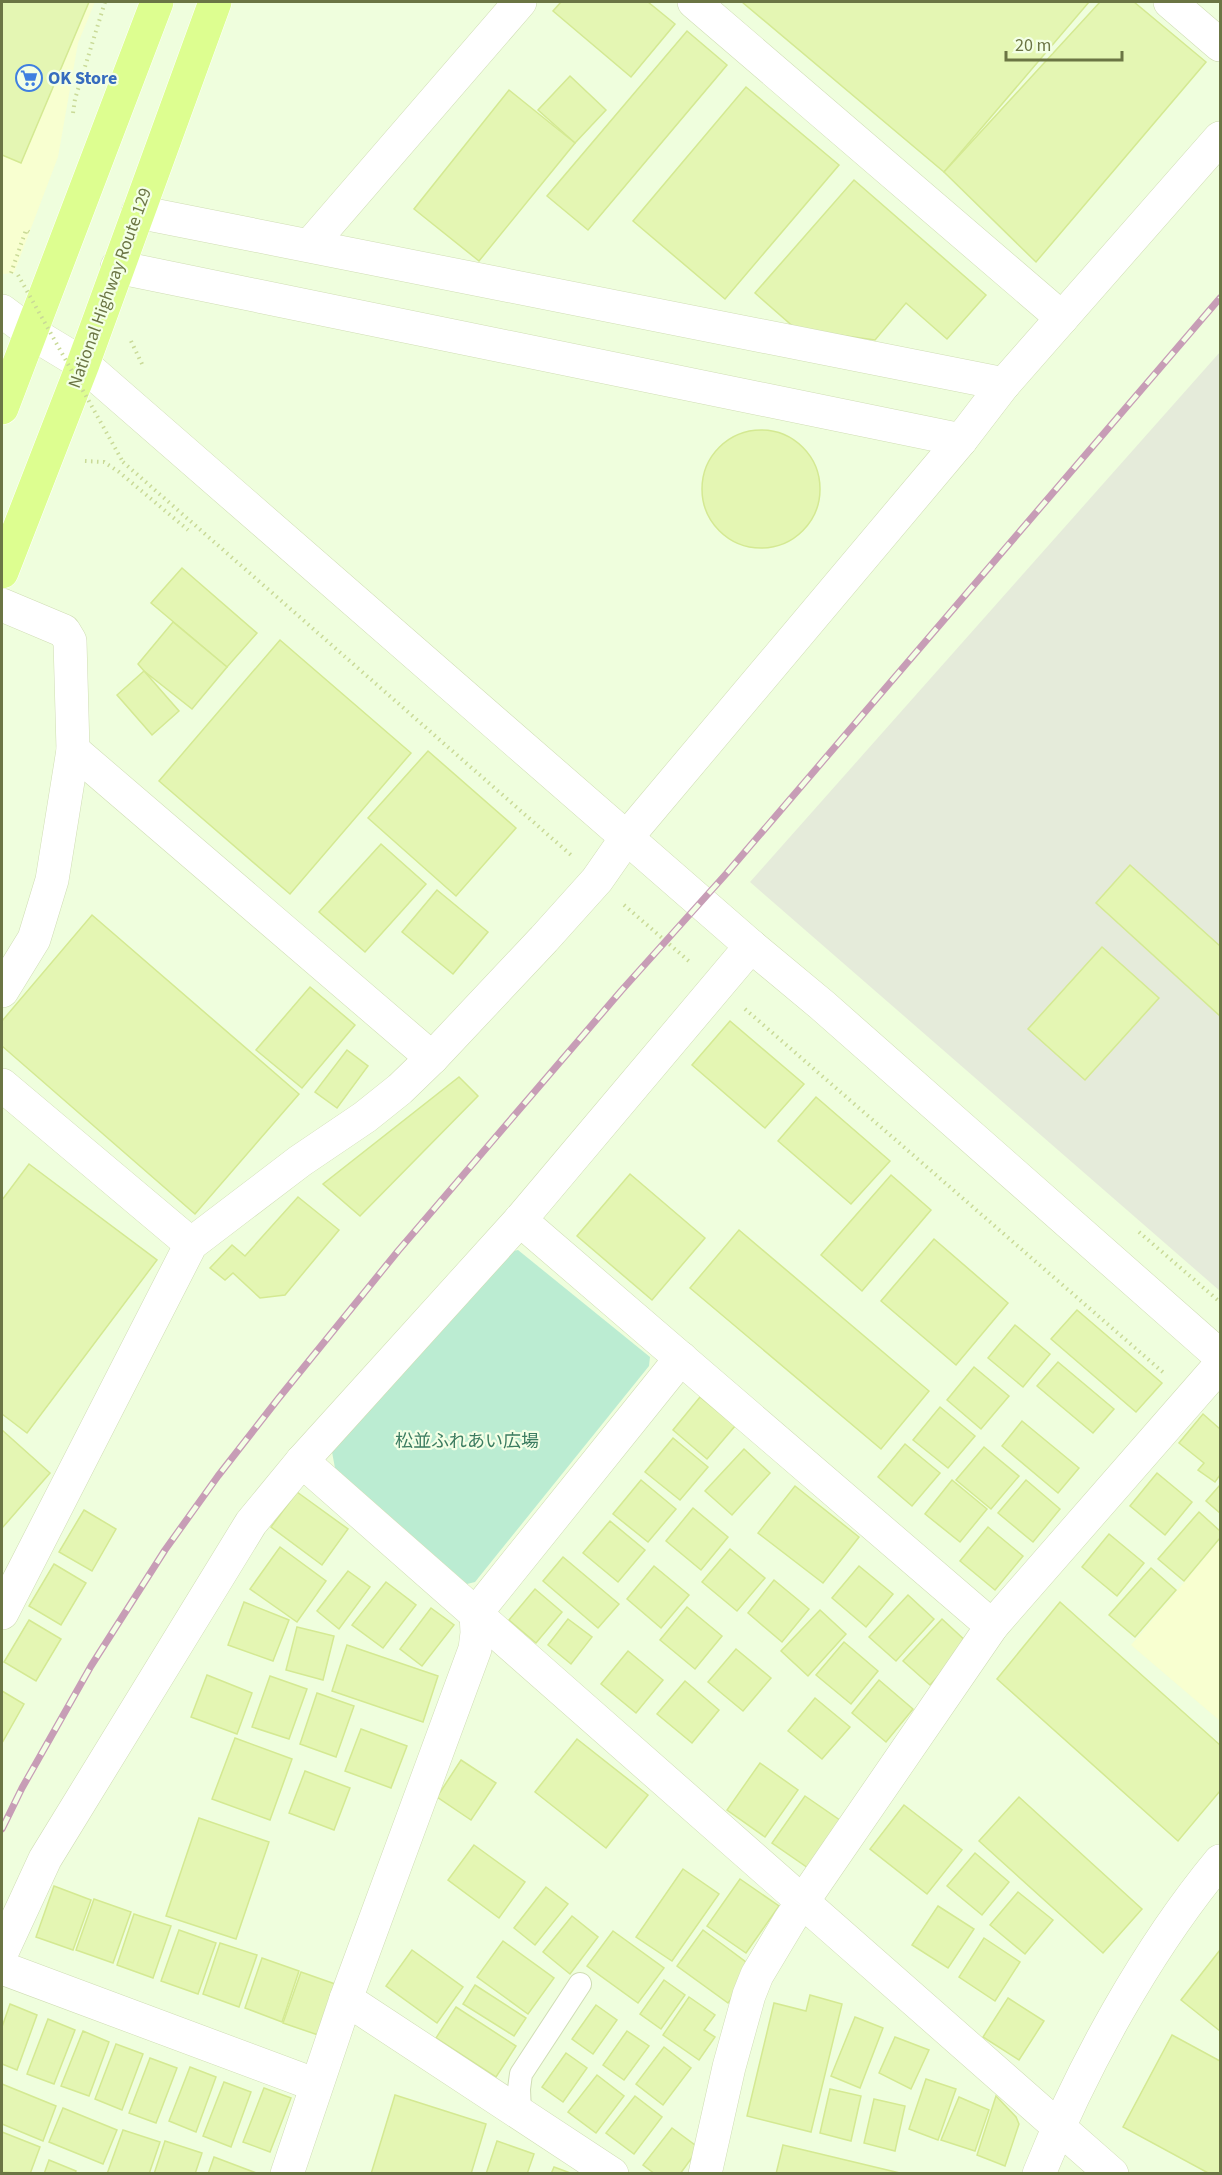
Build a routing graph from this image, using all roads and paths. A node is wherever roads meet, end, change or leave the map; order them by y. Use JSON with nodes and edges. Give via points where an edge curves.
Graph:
{"nodes":[{"id":1,"x":157,"y":2,"type":"edge"},
{"id":2,"x":214,"y":2,"type":"edge"},
{"id":3,"x":520,"y":2,"type":"edge"},
{"id":4,"x":694,"y":2,"type":"edge"},
{"id":5,"x":1170,"y":2,"type":"edge"},
{"id":6,"x":1221,"y":45,"type":"edge"},
{"id":7,"x":1221,"y":138,"type":"edge"},
{"id":8,"x":138,"y":212,"type":"junction"},
{"id":9,"x":26,"y":230,"type":"dead end"},
{"id":10,"x":310,"y":245,"type":"junction"},
{"id":11,"x":117,"y":267,"type":"junction"},
{"id":12,"x":10,"y":275,"type":"dead end"},
{"id":13,"x":18,"y":275,"type":"dead end"},
{"id":14,"x":2,"y":311,"type":"edge"},
{"id":15,"x":1062,"y":318,"type":"junction"},
{"id":16,"x":30,"y":332,"type":"junction"},
{"id":17,"x":83,"y":364,"type":"junction"},
{"id":18,"x":1004,"y":384,"type":"junction"},
{"id":19,"x":2,"y":408,"type":"edge"},
{"id":20,"x":961,"y":440,"type":"junction"},
{"id":21,"x":81,"y":461,"type":"dead end"},
{"id":22,"x":188,"y":530,"type":"dead end"},
{"id":23,"x":2,"y":572,"type":"edge"},
{"id":24,"x":2,"y":605,"type":"edge"},
{"id":25,"x":73,"y":750,"type":"junction"},
{"id":26,"x":627,"y":837,"type":"junction"},
{"id":27,"x":574,"y":857,"type":"dead end"},
{"id":28,"x":617,"y":899,"type":"dead end"},
{"id":29,"x":751,"y":946,"type":"junction"},
{"id":30,"x":717,"y":985,"type":"junction"},
{"id":31,"x":2,"y":992,"type":"edge"},
{"id":32,"x":432,"y":1058,"type":"junction"},
{"id":33,"x":2,"y":1085,"type":"edge"},
{"id":34,"x":520,"y":1220,"type":"junction"},
{"id":35,"x":191,"y":1244,"type":"junction"},
{"id":36,"x":1221,"y":1356,"type":"edge"},
{"id":37,"x":681,"y":1358,"type":"junction"},
{"id":38,"x":1221,"y":1365,"type":"edge"},
{"id":39,"x":1172,"y":1379,"type":"dead end"},
{"id":40,"x":302,"y":1461,"type":"junction"},
{"id":41,"x":2,"y":1613,"type":"edge"},
{"id":42,"x":476,"y":1613,"type":"junction"},
{"id":43,"x":992,"y":1626,"type":"junction"},
{"id":44,"x":1221,"y":1861,"type":"edge"},
{"id":45,"x":804,"y":1901,"type":"junction"},
{"id":46,"x":2,"y":1952,"type":"edge"},
{"id":47,"x":2,"y":1968,"type":"edge"},
{"id":48,"x":580,"y":1984,"type":"dead end"},
{"id":49,"x":346,"y":1999,"type":"junction"},
{"id":50,"x":316,"y":2085,"type":"junction"},
{"id":51,"x":520,"y":2113,"type":"junction"},
{"id":52,"x":1058,"y":2126,"type":"junction"},
{"id":53,"x":286,"y":2174,"type":"edge"},
{"id":54,"x":612,"y":2174,"type":"edge"},
{"id":55,"x":705,"y":2174,"type":"edge"},
{"id":56,"x":1039,"y":2174,"type":"edge"},
{"id":57,"x":1113,"y":2174,"type":"edge"}],
"edges":[{"from":1,"to":16,"type":"highway"},
{"from":2,"to":8,"type":"highway","name":"National Highway Route 129"},
{"from":3,"to":10,"type":"street"},
{"from":4,"to":15,"type":"street"},
{"from":5,"to":6,"type":"street"},
{"from":7,"to":15,"type":"street"},
{"from":8,"to":10,"type":"street"},
{"from":8,"to":11,"type":"highway","name":"National Highway Route 129"},
{"from":9,"to":12,"type":"path"},
{"from":10,"to":18,"type":"street"},
{"from":11,"to":17,"type":"highway","name":"National Highway Route 129"},
{"from":11,"to":20,"type":"street"},
{"from":13,"to":27,"type":"path","bridge":true,"via":[[123,462]]},
{"from":14,"to":16,"type":"street"},
{"from":15,"to":18,"type":"street"},
{"from":16,"to":17,"type":"street"},
{"from":16,"to":19,"type":"highway"},
{"from":17,"to":23,"type":"highway","name":"National Highway Route 129"},
{"from":17,"to":26,"type":"street"},
{"from":18,"to":20,"type":"street"},
{"from":20,"to":26,"type":"street"},
{"from":21,"to":22,"type":"path","via":[[104,462],[120,472]]},
{"from":24,"to":25,"type":"street","via":[[64,631],[70,641]]},
{"from":25,"to":31,"type":"street","via":[[52,879],[33,939]]},
{"from":25,"to":32,"type":"street"},
{"from":26,"to":29,"type":"street"},
{"from":26,"to":32,"type":"street","via":[[597,880]]},
{"from":28,"to":30,"type":"path"},
{"from":29,"to":30,"type":"street"},
{"from":29,"to":36,"type":"street"},
{"from":30,"to":34,"type":"street"},
{"from":30,"to":39,"type":"path"},
{"from":32,"to":35,"type":"street","via":[[365,1117]]},
{"from":33,"to":35,"type":"street"},
{"from":34,"to":37,"type":"street"},
{"from":34,"to":40,"type":"street"},
{"from":35,"to":41,"type":"street"},
{"from":37,"to":42,"type":"street"},
{"from":37,"to":43,"type":"street"},
{"from":38,"to":43,"type":"street"},
{"from":40,"to":42,"type":"street"},
{"from":40,"to":46,"type":"street","via":[[251,1523],[57,1839]]},
{"from":42,"to":45,"type":"street"},
{"from":42,"to":49,"type":"street","via":[[475,1649]]},
{"from":43,"to":45,"type":"street"},
{"from":44,"to":52,"type":"street","via":[[1145,1968]]},
{"from":45,"to":52,"type":"street"},
{"from":45,"to":55,"type":"street","via":[[757,1975],[749,1995]]},
{"from":47,"to":50,"type":"street"},
{"from":48,"to":51,"type":"lane","via":[[521,2074]]},
{"from":49,"to":50,"type":"street"},
{"from":49,"to":51,"type":"street"},
{"from":50,"to":53,"type":"street"},
{"from":51,"to":54,"type":"street"},
{"from":52,"to":56,"type":"street"},
{"from":52,"to":57,"type":"street"}]}
